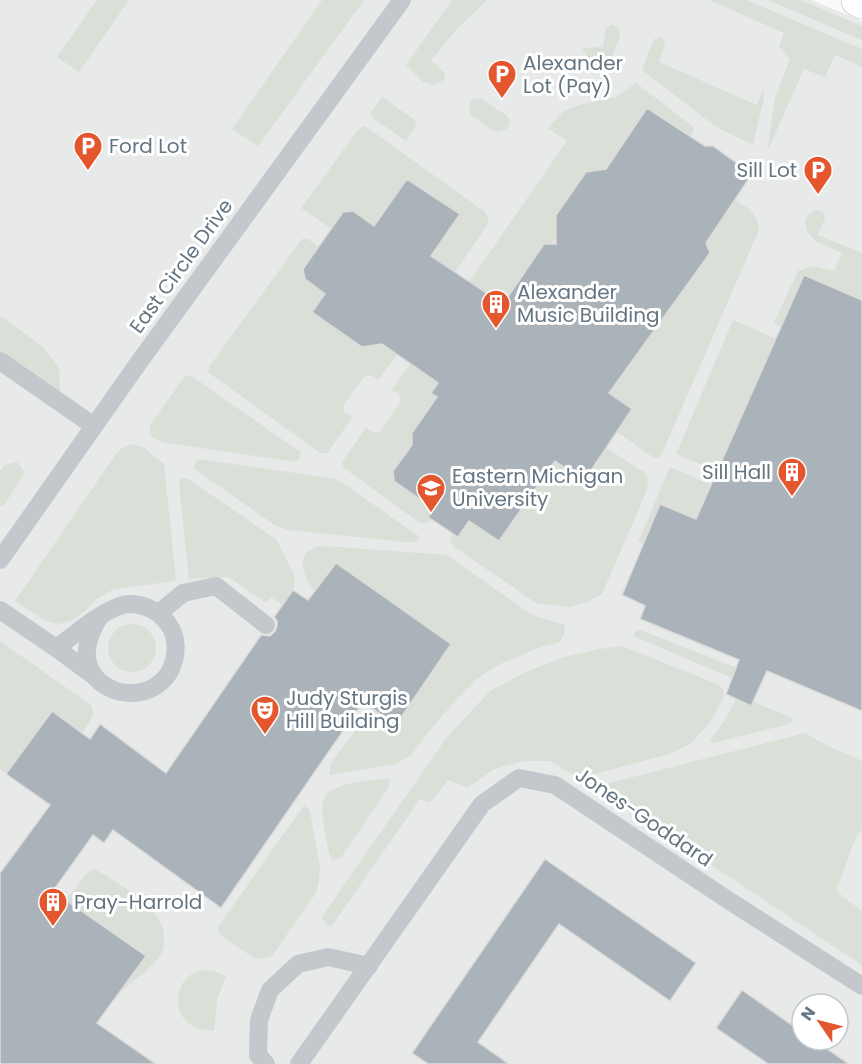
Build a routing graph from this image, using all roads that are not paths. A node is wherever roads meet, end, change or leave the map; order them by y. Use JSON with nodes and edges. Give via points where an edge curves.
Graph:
{"nodes":[{"id":1,"x":402,"y":0,"type":"edge"},
{"id":2,"x":858,"y":0,"type":"edge"},
{"id":3,"x":862,"y":2,"type":"edge"},
{"id":4,"x":0,"y":360,"type":"edge"},
{"id":5,"x":94,"y":426,"type":"junction"},
{"id":6,"x":0,"y":560,"type":"edge"},
{"id":7,"x":0,"y":610,"type":"edge"},
{"id":8,"x":159,"y":613,"type":"junction"},
{"id":9,"x":100,"y":616,"type":"junction"},
{"id":10,"x":266,"y":625,"type":"dead end"},
{"id":11,"x":56,"y":648,"type":"junction"},
{"id":12,"x":97,"y":678,"type":"junction"},
{"id":13,"x":369,"y":966,"type":"junction"},
{"id":14,"x":862,"y":986,"type":"edge"},
{"id":15,"x":266,"y":1064,"type":"edge"},
{"id":16,"x":299,"y":1064,"type":"edge"}],
"edges":[{"from":1,"to":5,"type":"lane","name":"East Circle Drive"},
{"from":2,"to":3,"type":"main road"},
{"from":4,"to":5,"type":"lane"},
{"from":5,"to":6,"type":"lane","name":"East Circle Drive"},
{"from":7,"to":11,"type":"lane"},
{"from":8,"to":9,"type":"lane","via":[[134,604],[119,606]]},
{"from":8,"to":10,"type":"lane","via":[[183,593],[216,586]]},
{"from":8,"to":12,"type":"lane","via":[[170,626],[176,656],[163,681],[135,694],[120,693]]},
{"from":9,"to":11,"type":"lane"},
{"from":9,"to":12,"type":"lane","via":[[91,629],[86,651]]},
{"from":11,"to":12,"type":"lane"},
{"from":13,"to":14,"type":"lane","name":"Jones-Goddard","via":[[482,804],[519,778],[555,785]]},
{"from":13,"to":15,"type":"lane","via":[[327,957],[298,964],[270,990],[259,1020],[258,1055]]},
{"from":13,"to":16,"type":"lane","name":"Jones-Goddard"}]}
